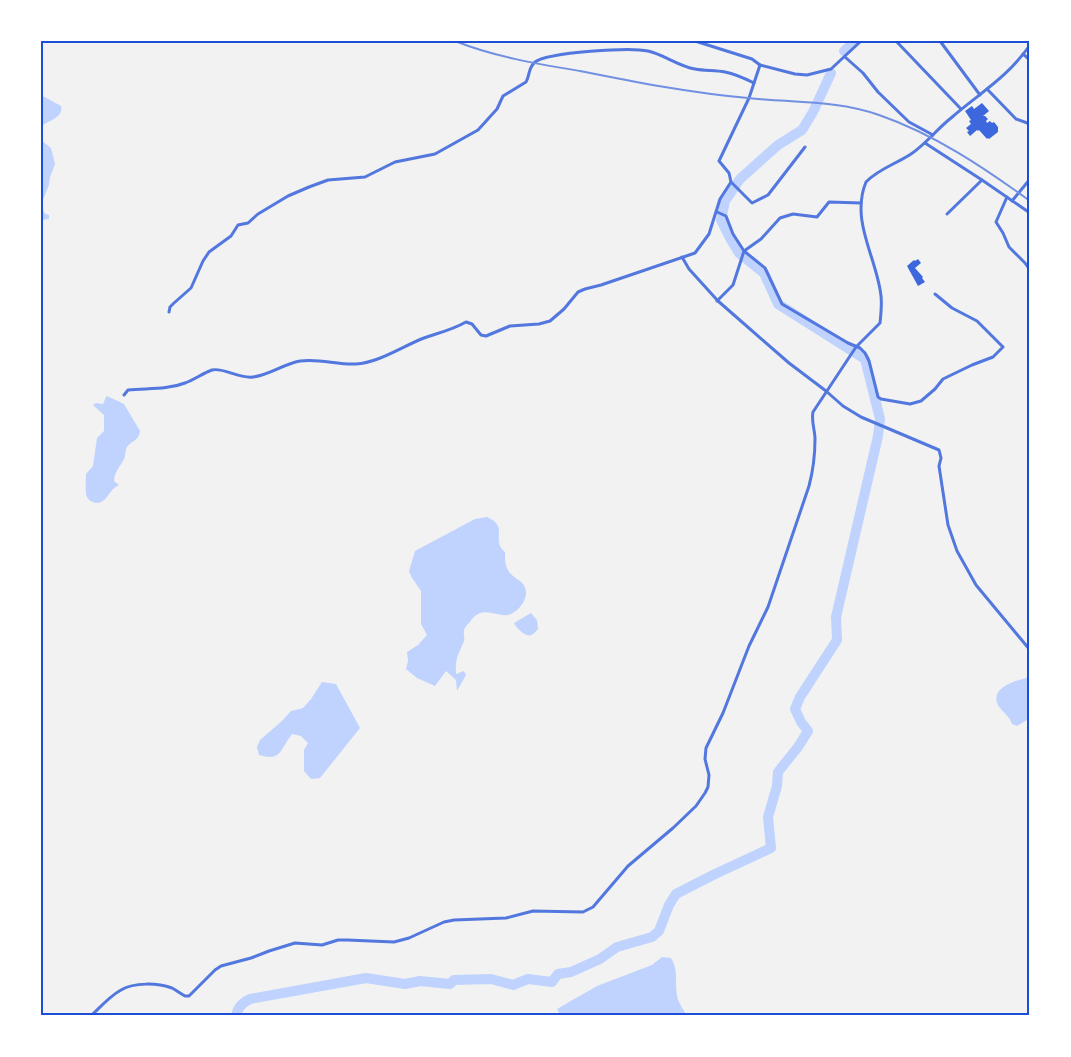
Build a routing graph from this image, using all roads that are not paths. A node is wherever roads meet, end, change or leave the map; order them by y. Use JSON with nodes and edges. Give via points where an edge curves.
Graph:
{"nodes":[{"id":1,"x":696,"y":41,"type":"edge"},
{"id":2,"x":861,"y":41,"type":"edge"},
{"id":3,"x":896,"y":41,"type":"edge"},
{"id":4,"x":940,"y":41,"type":"edge"},
{"id":5,"x":1030,"y":45,"type":"edge"},
{"id":6,"x":1023,"y":54,"type":"junction"},
{"id":7,"x":845,"y":57,"type":"junction"},
{"id":8,"x":1030,"y":60,"type":"edge"},
{"id":9,"x":760,"y":65,"type":"junction"},
{"id":10,"x":754,"y":82,"type":"junction"},
{"id":11,"x":987,"y":89,"type":"junction"},
{"id":12,"x":980,"y":95,"type":"junction"},
{"id":13,"x":961,"y":109,"type":"junction"},
{"id":14,"x":1030,"y":124,"type":"edge"},
{"id":15,"x":933,"y":135,"type":"junction"},
{"id":16,"x":925,"y":143,"type":"junction"},
{"id":17,"x":805,"y":147,"type":"dead end"},
{"id":18,"x":1030,"y":179,"type":"edge"},
{"id":19,"x":982,"y":180,"type":"junction"},
{"id":20,"x":731,"y":182,"type":"junction"},
{"id":21,"x":1007,"y":197,"type":"junction"},
{"id":22,"x":1012,"y":201,"type":"junction"},
{"id":23,"x":862,"y":203,"type":"junction"},
{"id":24,"x":717,"y":212,"type":"junction"},
{"id":25,"x":1030,"y":213,"type":"edge"},
{"id":26,"x":947,"y":214,"type":"dead end"},
{"id":27,"x":744,"y":251,"type":"junction"},
{"id":28,"x":682,"y":257,"type":"junction"},
{"id":29,"x":1030,"y":270,"type":"edge"},
{"id":30,"x":935,"y":294,"type":"dead end"},
{"id":31,"x":717,"y":300,"type":"junction"},
{"id":32,"x":169,"y":312,"type":"dead end"},
{"id":33,"x":856,"y":347,"type":"junction"},
{"id":34,"x":826,"y":391,"type":"junction"},
{"id":35,"x":124,"y":395,"type":"dead end"},
{"id":36,"x":1030,"y":650,"type":"edge"},
{"id":37,"x":91,"y":1016,"type":"edge"}],
"edges":[{"from":1,"to":9,"type":"street","via":[[752,59]]},
{"from":2,"to":7,"type":"street"},
{"from":3,"to":13,"type":"street"},
{"from":4,"to":12,"type":"street"},
{"from":5,"to":6,"type":"street"},
{"from":6,"to":8,"type":"street"},
{"from":6,"to":11,"type":"street"},
{"from":7,"to":9,"type":"street","via":[[831,69],[807,75]]},
{"from":7,"to":15,"type":"street","via":[[909,122]]},
{"from":9,"to":10,"type":"street"},
{"from":10,"to":20,"type":"street","via":[[719,161],[729,173]]},
{"from":10,"to":32,"type":"street","via":[[730,73],[687,67],[649,51],[579,52],[538,60],[530,66],[526,82],[503,96],[497,109],[481,127],[435,154],[395,162],[365,177],[336,179],[309,187],[288,196],[248,223],[238,225],[207,255],[191,288]]},
{"from":11,"to":12,"type":"street"},
{"from":11,"to":14,"type":"street","via":[[1016,119]]},
{"from":12,"to":13,"type":"street"},
{"from":13,"to":15,"type":"street"},
{"from":15,"to":16,"type":"street"},
{"from":16,"to":19,"type":"street"},
{"from":16,"to":23,"type":"street","via":[[868,179]]},
{"from":17,"to":20,"type":"street","via":[[768,195],[752,203]]},
{"from":18,"to":22,"type":"street"},
{"from":19,"to":21,"type":"street"},
{"from":19,"to":26,"type":"street"},
{"from":20,"to":24,"type":"street","via":[[720,199]]},
{"from":21,"to":22,"type":"street"},
{"from":21,"to":29,"type":"street","via":[[996,222],[1008,248]]},
{"from":22,"to":25,"type":"street"},
{"from":23,"to":27,"type":"street","via":[[829,202],[817,217],[793,214],[780,218],[761,239]]},
{"from":23,"to":33,"type":"street","via":[[861,217],[879,284],[881,309],[880,323]]},
{"from":24,"to":27,"type":"street","via":[[726,216]]},
{"from":24,"to":28,"type":"street","via":[[703,244],[695,252]]},
{"from":27,"to":31,"type":"street","via":[[733,285]]},
{"from":27,"to":33,"type":"street","via":[[765,268],[782,304]]},
{"from":28,"to":31,"type":"street"},
{"from":28,"to":35,"type":"street","via":[[578,292],[550,321],[539,324],[510,326],[486,336],[466,322],[383,357],[358,364],[302,361],[253,377],[211,370],[183,384],[128,390]]},
{"from":30,"to":33,"type":"street","via":[[952,308],[977,320],[1002,347],[993,357],[951,374],[920,401],[910,404],[878,397],[869,361],[865,353]]},
{"from":31,"to":34,"type":"street"},
{"from":33,"to":34,"type":"street"},
{"from":34,"to":36,"type":"street","via":[[861,417],[940,450],[939,466],[948,525],[957,551],[976,586]]},
{"from":34,"to":37,"type":"street","via":[[812,418],[814,462],[803,503],[768,607],[706,748],[709,775],[706,793],[673,828],[628,866],[593,907],[583,912],[533,911],[506,918],[454,920],[394,942],[338,940],[322,945],[295,943],[221,966],[189,996],[173,988],[150,984],[129,986],[109,998]]}]}
